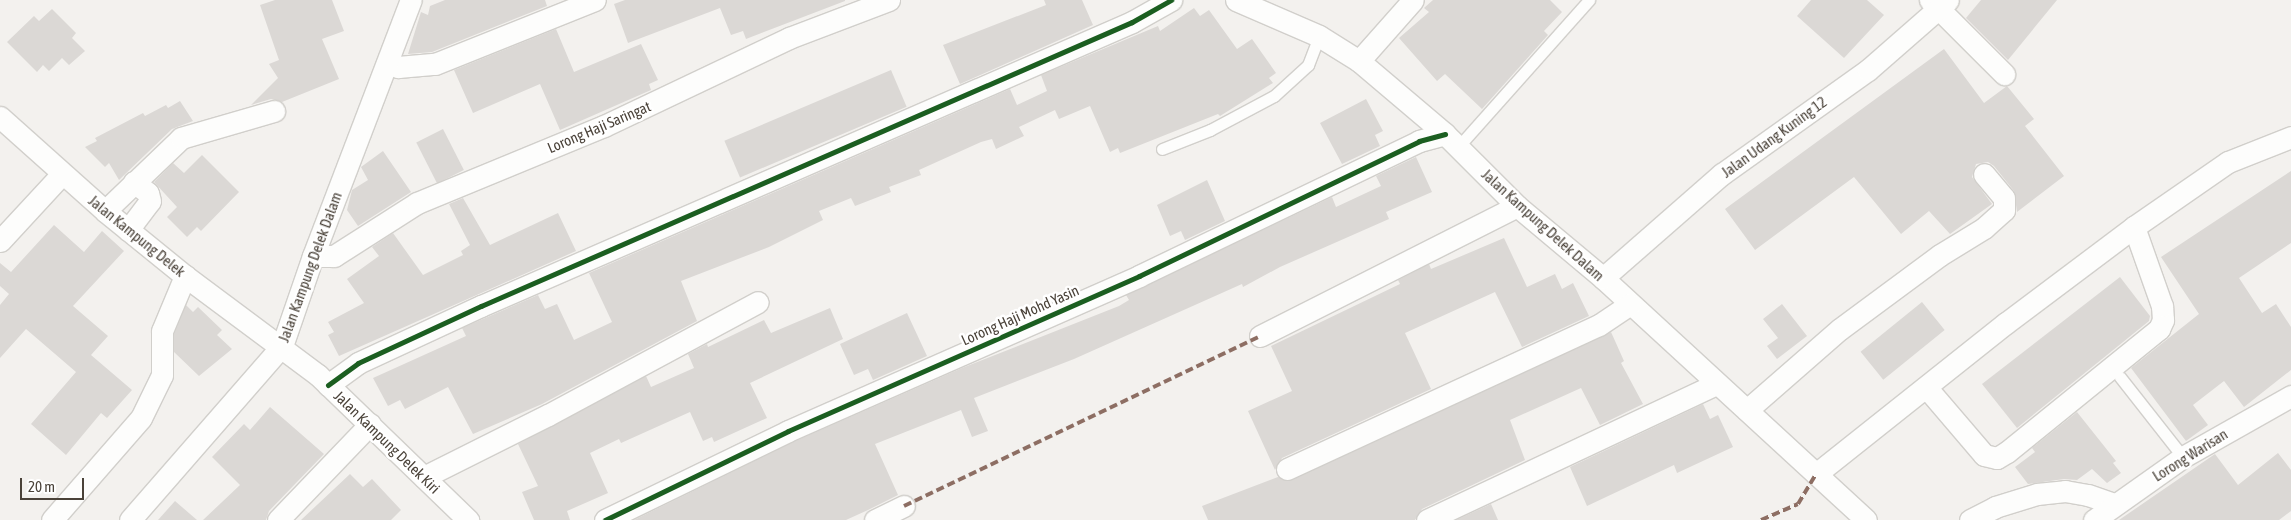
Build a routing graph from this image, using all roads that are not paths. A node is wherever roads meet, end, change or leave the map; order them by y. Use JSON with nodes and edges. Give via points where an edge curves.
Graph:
{"nodes":[{"id":1,"x":411,"y":0,"type":"edge"},
{"id":2,"x":595,"y":0,"type":"edge"},
{"id":3,"x":889,"y":0,"type":"edge"},
{"id":4,"x":1171,"y":0,"type":"edge"},
{"id":5,"x":1236,"y":0,"type":"edge"},
{"id":6,"x":1413,"y":0,"type":"edge"},
{"id":7,"x":1590,"y":0,"type":"edge"},
{"id":8,"x":1939,"y":3,"type":"edge"},
{"id":9,"x":1273,"y":7,"type":"edge"},
{"id":10,"x":1319,"y":36,"type":"junction"},
{"id":11,"x":1360,"y":61,"type":"junction"},
{"id":12,"x":387,"y":63,"type":"junction"},
{"id":13,"x":2004,"y":74,"type":"dead end"},
{"id":14,"x":274,"y":111,"type":"dead end"},
{"id":15,"x":0,"y":117,"type":"edge"},
{"id":16,"x":2291,"y":137,"type":"edge"},
{"id":17,"x":1452,"y":140,"type":"junction"},
{"id":18,"x":1162,"y":149,"type":"dead end"},
{"id":19,"x":62,"y":174,"type":"junction"},
{"id":20,"x":1984,"y":174,"type":"dead end"},
{"id":21,"x":134,"y":182,"type":"junction"},
{"id":22,"x":1516,"y":206,"type":"junction"},
{"id":23,"x":105,"y":211,"type":"junction"},
{"id":24,"x":2134,"y":227,"type":"junction"},
{"id":25,"x":128,"y":230,"type":"junction"},
{"id":26,"x":0,"y":241,"type":"edge"},
{"id":27,"x":313,"y":256,"type":"junction"},
{"id":28,"x":185,"y":276,"type":"junction"},
{"id":29,"x":1602,"y":278,"type":"junction"},
{"id":30,"x":758,"y":302,"type":"dead end"},
{"id":31,"x":1630,"y":304,"type":"junction"},
{"id":32,"x":1260,"y":336,"type":"dead end"},
{"id":33,"x":282,"y":346,"type":"junction"},
{"id":34,"x":2120,"y":377,"type":"dead end"},
{"id":35,"x":1716,"y":384,"type":"junction"},
{"id":36,"x":328,"y":385,"type":"junction"},
{"id":37,"x":1926,"y":386,"type":"junction"},
{"id":38,"x":2288,"y":402,"type":"edge"},
{"id":39,"x":1747,"y":410,"type":"junction"},
{"id":40,"x":370,"y":424,"type":"junction"},
{"id":41,"x":2182,"y":457,"type":"junction"},
{"id":42,"x":1287,"y":469,"type":"dead end"},
{"id":43,"x":1816,"y":474,"type":"junction"},
{"id":44,"x":424,"y":477,"type":"junction"},
{"id":45,"x":2114,"y":504,"type":"junction"},
{"id":46,"x":904,"y":506,"type":"dead end"},
{"id":47,"x":52,"y":520,"type":"edge"},
{"id":48,"x":130,"y":520,"type":"edge"},
{"id":49,"x":278,"y":520,"type":"edge"},
{"id":50,"x":468,"y":520,"type":"edge"},
{"id":51,"x":605,"y":520,"type":"edge"},
{"id":52,"x":876,"y":520,"type":"edge"},
{"id":53,"x":1427,"y":520,"type":"edge"},
{"id":54,"x":1866,"y":520,"type":"edge"},
{"id":55,"x":1970,"y":520,"type":"edge"},
{"id":56,"x":2094,"y":520,"type":"edge"}],
"edges":[{"from":1,"to":12,"type":"street","name":"Jalan Kampung Delek Dalam"},
{"from":2,"to":12,"type":"street","via":[[436,64],[398,67]]},
{"from":3,"to":27,"type":"street","name":"Lorong Haji Saringat","via":[[789,38],[604,126],[417,203],[334,256]]},
{"from":4,"to":36,"type":"street","via":[[1132,22],[481,306],[358,363]]},
{"from":5,"to":9,"type":"street","name":"Jalan Kampung Delek Dalam"},
{"from":6,"to":11,"type":"street"},
{"from":7,"to":17,"type":"lane"},
{"from":8,"to":13,"type":"street"},
{"from":8,"to":29,"type":"street","name":"Jalan Udang Kuning 12","via":[[1868,70],[1722,174]]},
{"from":9,"to":10,"type":"street","name":"Jalan Kampung Delek Dalam"},
{"from":10,"to":11,"type":"street","name":"Jalan Kampung Delek Dalam"},
{"from":10,"to":18,"type":"lane","via":[[1308,66],[1274,96],[1210,130]]},
{"from":11,"to":17,"type":"street","name":"Jalan Kampung Delek Dalam"},
{"from":12,"to":27,"type":"street","name":"Jalan Kampung Delek Dalam"},
{"from":14,"to":21,"type":"street","via":[[181,138]]},
{"from":15,"to":19,"type":"street","name":"Jalan Kampung Delek"},
{"from":16,"to":24,"type":"street","via":[[2228,162]]},
{"from":17,"to":22,"type":"street","name":"Jalan Kampung Delek Dalam"},
{"from":17,"to":51,"type":"street","name":"Lorong Haji Mohd Yasin","via":[[1419,141],[1139,276],[788,431]]},
{"from":19,"to":23,"type":"street","name":"Jalan Kampung Delek"},
{"from":19,"to":26,"type":"street"},
{"from":20,"to":39,"type":"street","via":[[2004,198],[2004,210],[1984,228],[1940,255],[1840,329]]},
{"from":21,"to":23,"type":"street"},
{"from":21,"to":25,"type":"street","via":[[148,193],[150,201]]},
{"from":22,"to":29,"type":"street","name":"Jalan Kampung Delek Dalam"},
{"from":22,"to":32,"type":"street"},
{"from":23,"to":25,"type":"street","name":"Jalan Kampung Delek"},
{"from":24,"to":37,"type":"street"},
{"from":24,"to":37,"type":"street","via":[[2162,306],[2159,329],[2007,452],[1997,458],[1984,455]]},
{"from":25,"to":28,"type":"street","name":"Jalan Kampung Delek"},
{"from":27,"to":33,"type":"street","name":"Jalan Kampung Delek Dalam"},
{"from":28,"to":33,"type":"street","name":"Jalan Kampung Delek"},
{"from":28,"to":47,"type":"street","via":[[162,330],[162,375],[141,418]]},
{"from":29,"to":31,"type":"street","name":"Jalan Kampung Delek Dalam"},
{"from":30,"to":44,"type":"street","via":[[548,415]]},
{"from":31,"to":35,"type":"street","name":"Jalan Kampung Delek Dalam"},
{"from":31,"to":42,"type":"street","via":[[1599,325]]},
{"from":33,"to":36,"type":"street","name":"Jalan Kampung Delek Kiri"},
{"from":33,"to":48,"type":"street","name":"Jalan Kampung Delek Dalam"},
{"from":34,"to":41,"type":"lane"},
{"from":35,"to":39,"type":"street","name":"Jalan Kampung Delek Dalam"},
{"from":35,"to":53,"type":"street"},
{"from":36,"to":40,"type":"street","name":"Jalan Kampung Delek Kiri"},
{"from":37,"to":43,"type":"street"},
{"from":38,"to":41,"type":"street","name":"Lorong Warisan"},
{"from":39,"to":43,"type":"street","name":"Jalan Kampung Delek Dalam"},
{"from":40,"to":44,"type":"street","name":"Jalan Kampung Delek Kiri"},
{"from":40,"to":49,"type":"street"},
{"from":41,"to":45,"type":"street","name":"Lorong Warisan"},
{"from":43,"to":54,"type":"street","name":"Jalan Kampung Delek Dalam"},
{"from":44,"to":50,"type":"street","name":"Jalan Kampung Delek Kiri"},
{"from":45,"to":55,"type":"street","via":[[2065,491],[2037,494],[1995,507]]},
{"from":45,"to":56,"type":"street","name":"Lorong Warisan"},
{"from":46,"to":52,"type":"street"}]}
